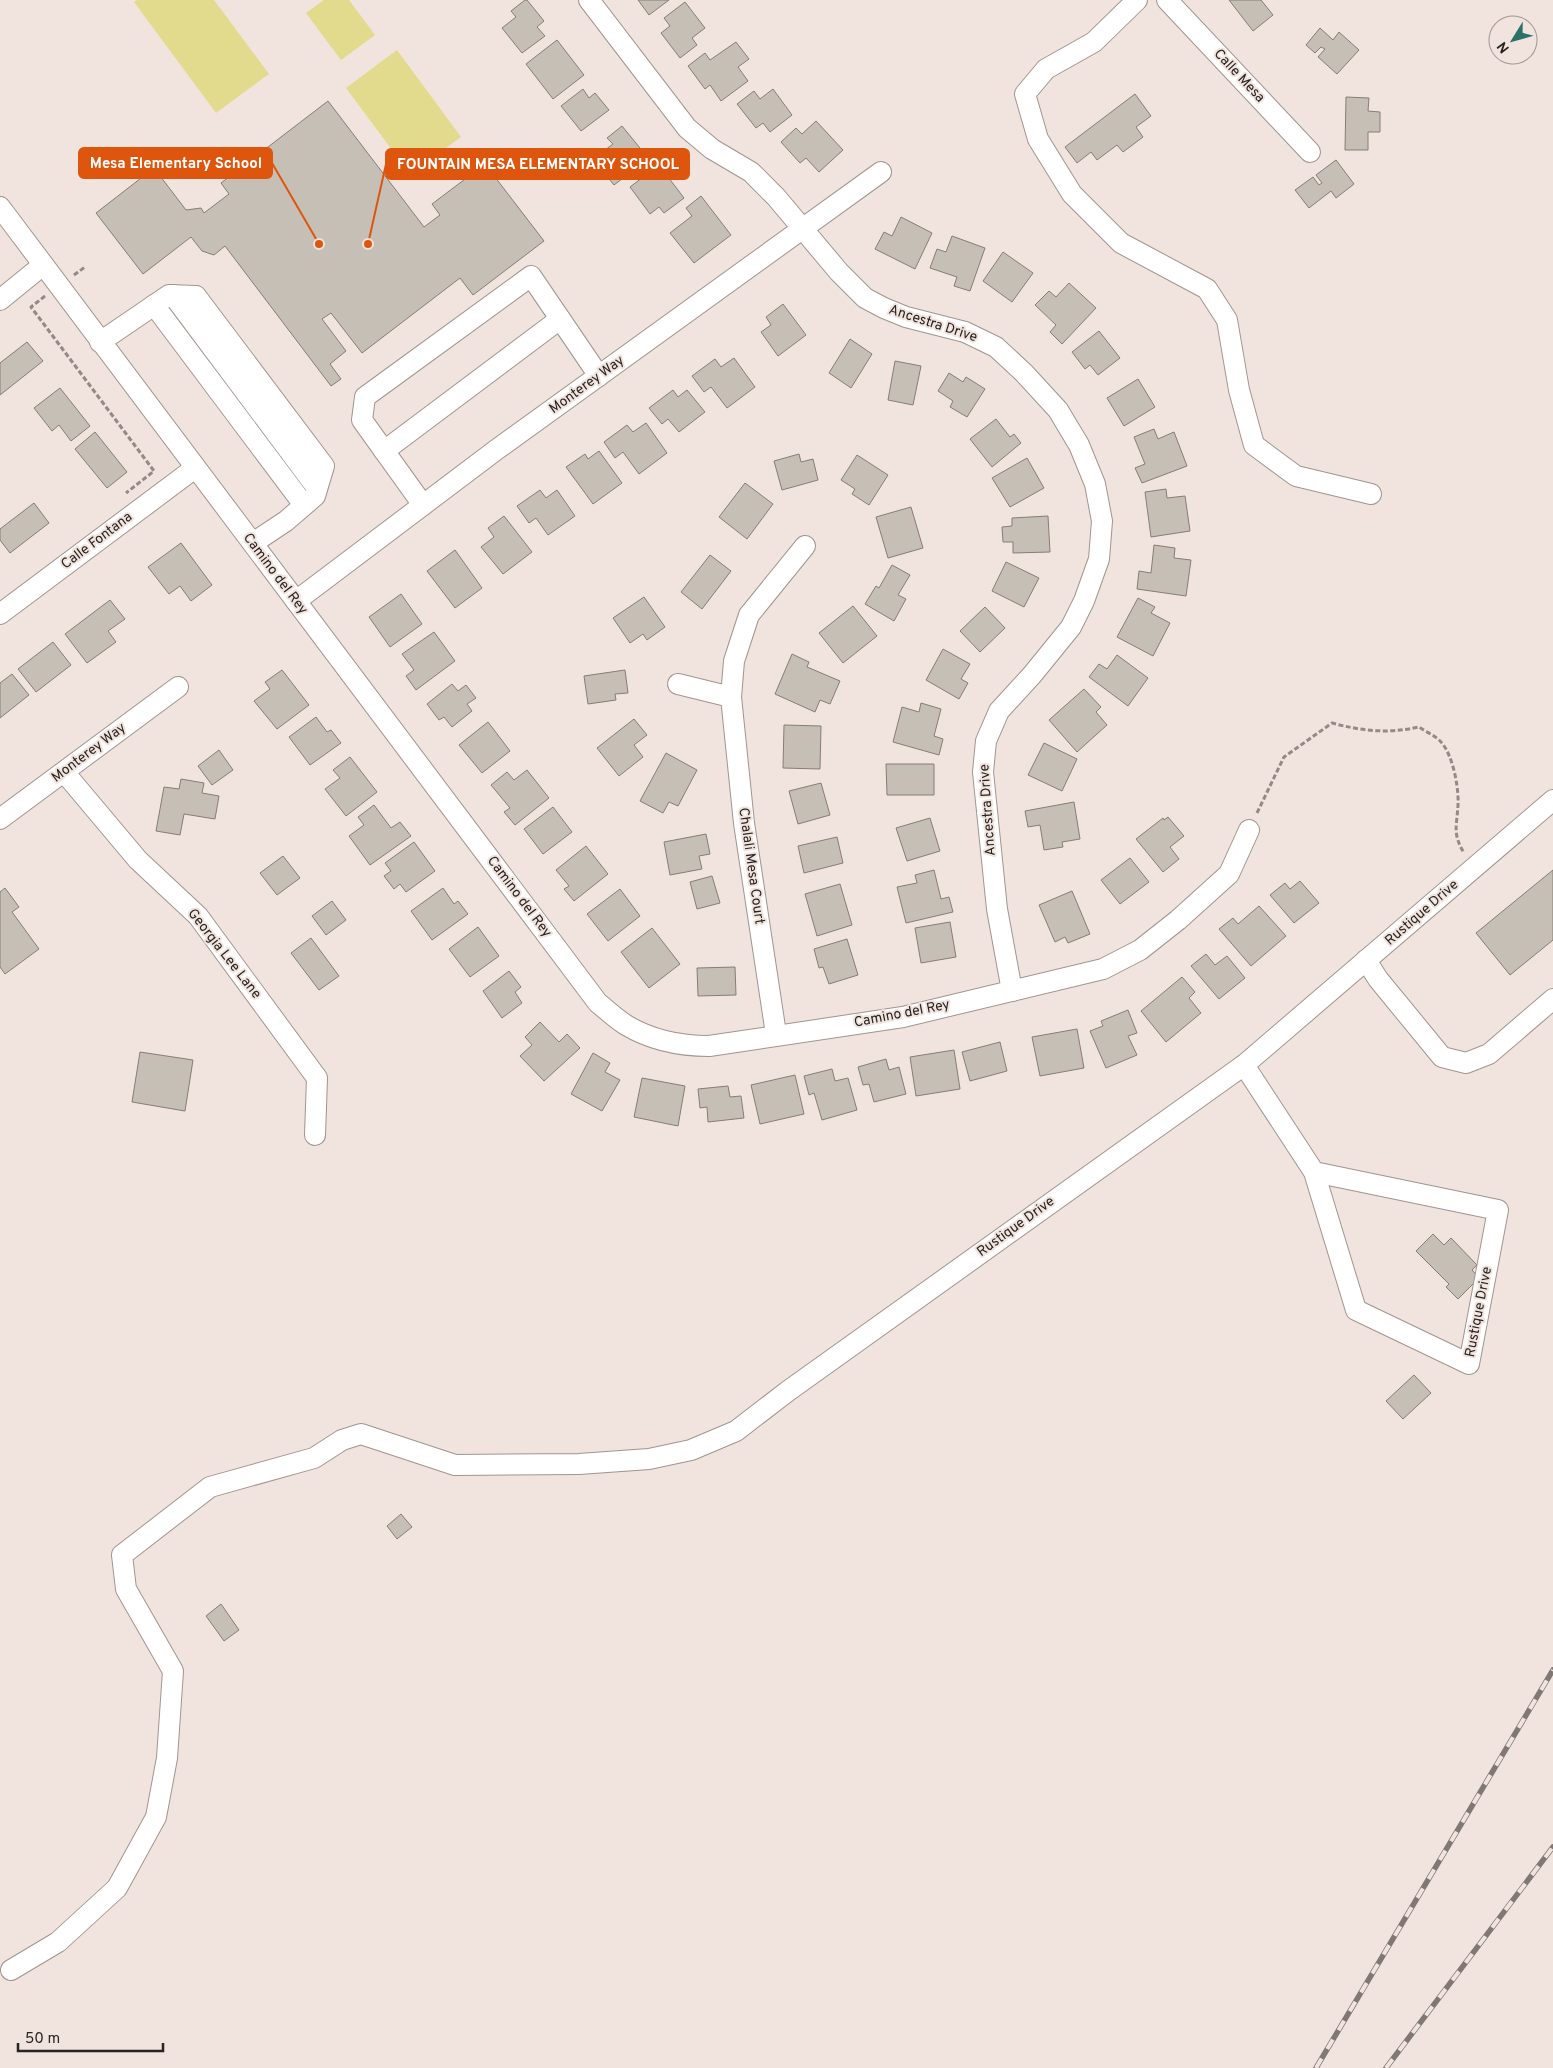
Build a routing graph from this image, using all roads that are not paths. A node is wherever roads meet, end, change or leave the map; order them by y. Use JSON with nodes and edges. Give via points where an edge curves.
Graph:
{"nodes":[{"id":1,"x":589,"y":0,"type":"edge"},
{"id":2,"x":1137,"y":0,"type":"edge"},
{"id":3,"x":1167,"y":0,"type":"edge"},
{"id":4,"x":1310,"y":152,"type":"dead end"},
{"id":5,"x":881,"y":172,"type":"dead end"},
{"id":6,"x":0,"y":207,"type":"edge"},
{"id":7,"x":803,"y":229,"type":"junction"},
{"id":8,"x":43,"y":265,"type":"junction"},
{"id":9,"x":0,"y":300,"type":"edge"},
{"id":10,"x":154,"y":305,"type":"junction"},
{"id":11,"x":560,"y":319,"type":"junction"},
{"id":12,"x":100,"y":342,"type":"junction"},
{"id":13,"x":599,"y":376,"type":"junction"},
{"id":14,"x":384,"y":451,"type":"junction"},
{"id":15,"x":195,"y":468,"type":"junction"},
{"id":16,"x":1370,"y":494,"type":"dead end"},
{"id":17,"x":304,"y":505,"type":"junction"},
{"id":18,"x":423,"y":505,"type":"junction"},
{"id":19,"x":253,"y":543,"type":"junction"},
{"id":20,"x":805,"y":546,"type":"dead end"},
{"id":21,"x":296,"y":601,"type":"junction"},
{"id":22,"x":0,"y":614,"type":"edge"},
{"id":23,"x":678,"y":684,"type":"dead end"},
{"id":24,"x":178,"y":687,"type":"dead end"},
{"id":25,"x":732,"y":697,"type":"junction"},
{"id":26,"x":64,"y":772,"type":"junction"},
{"id":27,"x":1553,"y":800,"type":"edge"},
{"id":28,"x":0,"y":819,"type":"edge"},
{"id":29,"x":1249,"y":830,"type":"road end"},
{"id":30,"x":1366,"y":960,"type":"junction"},
{"id":31,"x":1012,"y":991,"type":"junction"},
{"id":32,"x":1553,"y":999,"type":"edge"},
{"id":33,"x":776,"y":1034,"type":"junction"},
{"id":34,"x":1244,"y":1065,"type":"junction"},
{"id":35,"x":316,"y":1135,"type":"dead end"},
{"id":36,"x":1314,"y":1172,"type":"junction"},
{"id":37,"x":11,"y":1970,"type":"dead end"}],
"edges":[{"from":1,"to":7,"type":"street","name":"Ancestra Drive","via":[[687,128],[712,149],[751,172]]},
{"from":2,"to":16,"type":"street","via":[[1094,42],[1046,70],[1025,94],[1038,139],[1072,194],[1121,242],[1207,289],[1227,320],[1254,444],[1296,476]]},
{"from":3,"to":4,"type":"street","name":"Calle Mesa"},
{"from":5,"to":7,"type":"street","name":"Monterey Way"},
{"from":6,"to":8,"type":"street","name":"Camino del Rey"},
{"from":7,"to":13,"type":"street","name":"Monterey Way"},
{"from":7,"to":31,"type":"street","name":"Ancestra Drive","via":[[865,298],[906,317],[965,332],[996,347],[1058,410],[1079,445],[1095,484],[1102,521],[1099,559],[1084,601],[1070,628],[999,711],[986,742],[983,772],[996,899]]},
{"from":8,"to":9,"type":"street"},
{"from":8,"to":12,"type":"street","name":"Camino del Rey"},
{"from":10,"to":12,"type":"street"},
{"from":10,"to":17,"type":"street"},
{"from":10,"to":17,"type":"street","via":[[169,295],[196,296],[296,428],[324,466],[315,496]]},
{"from":11,"to":13,"type":"street"},
{"from":11,"to":14,"type":"street"},
{"from":11,"to":14,"type":"street","via":[[531,276],[366,397],[362,420]]},
{"from":12,"to":15,"type":"street","name":"Camino del Rey"},
{"from":13,"to":18,"type":"street","name":"Monterey Way"},
{"from":14,"to":18,"type":"street"},
{"from":15,"to":19,"type":"street","name":"Camino del Rey"},
{"from":15,"to":22,"type":"street","name":"Calle Fontana"},
{"from":17,"to":19,"type":"street"},
{"from":18,"to":21,"type":"street","name":"Monterey Way"},
{"from":19,"to":21,"type":"street","name":"Camino del Rey"},
{"from":20,"to":25,"type":"street","name":"Chalali Mesa Court","via":[[749,616],[734,662]]},
{"from":21,"to":33,"type":"street","name":"Camino del Rey","via":[[598,1003],[626,1025],[682,1046],[709,1046]]},
{"from":23,"to":25,"type":"street"},
{"from":24,"to":26,"type":"street","name":"Monterey Way"},
{"from":25,"to":33,"type":"street","name":"Chalali Mesa Court","via":[[744,823]]},
{"from":26,"to":28,"type":"street","name":"Monterey Way"},
{"from":26,"to":35,"type":"street","name":"Georgia Lee Lane","via":[[138,860],[198,916],[317,1078]]},
{"from":27,"to":30,"type":"street","name":"Rustique Drive"},
{"from":29,"to":31,"type":"street","name":"Camino del Rey","via":[[1228,874],[1140,950],[1104,969]]},
{"from":30,"to":32,"type":"street","via":[[1442,1057],[1466,1063],[1489,1054]]},
{"from":30,"to":34,"type":"street","name":"Rustique Drive"},
{"from":31,"to":33,"type":"street","name":"Camino del Rey","via":[[903,1017]]},
{"from":34,"to":36,"type":"street","name":"Rustique Drive"},
{"from":34,"to":37,"type":"street","name":"Rustique Drive","via":[[736,1431],[691,1450],[649,1458],[579,1464],[455,1465],[361,1434],[342,1440],[314,1458],[210,1487],[122,1555],[126,1589],[173,1671],[166,1758],[156,1817],[117,1888],[58,1942]]},
{"from":36,"to":36,"type":"street","name":"Rustique Drive","via":[[1498,1210],[1469,1364],[1356,1310]]}]}
